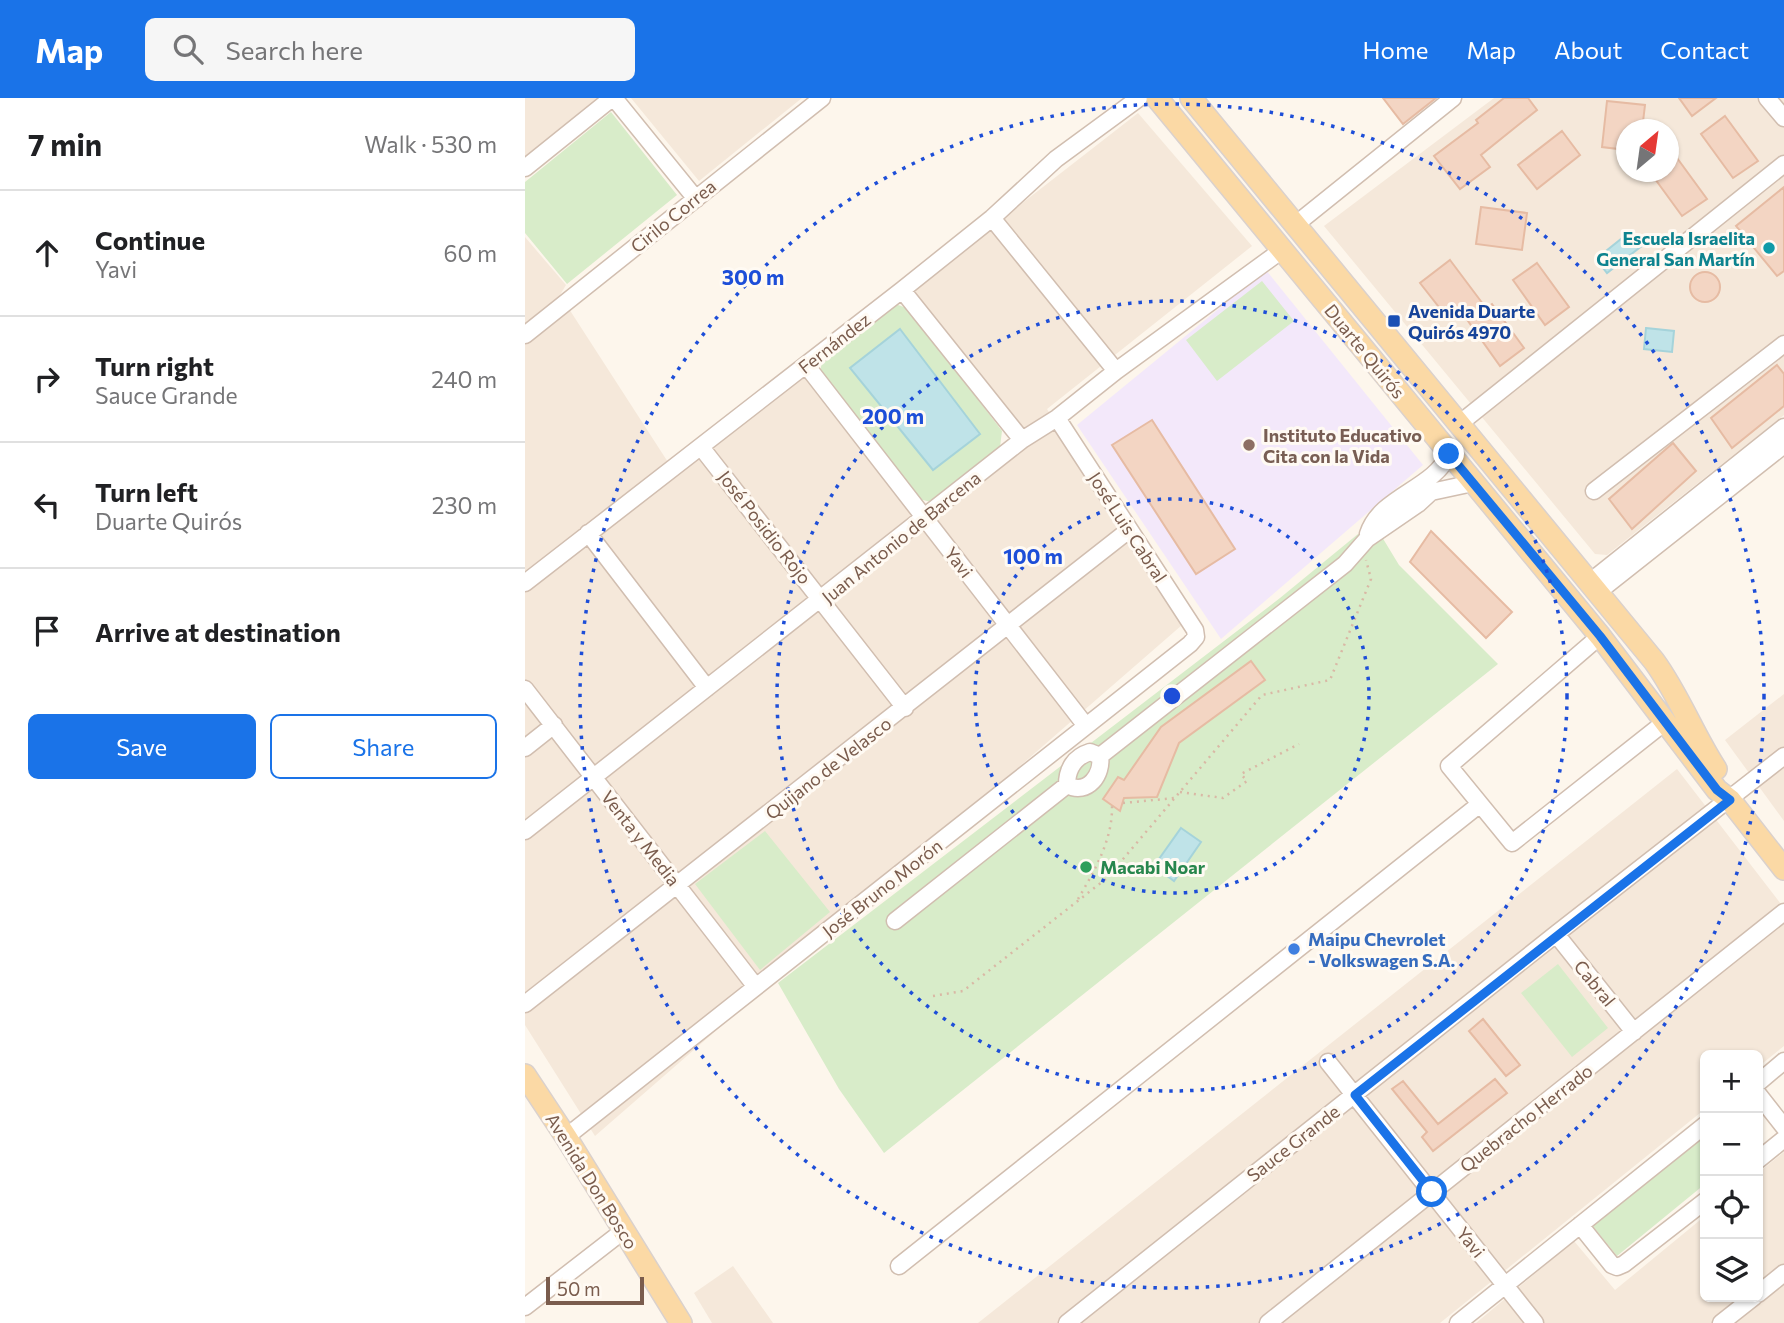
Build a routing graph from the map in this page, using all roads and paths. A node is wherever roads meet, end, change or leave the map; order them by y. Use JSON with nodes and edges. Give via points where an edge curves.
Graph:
{"nodes":[{"id":1,"x":613,"y":98,"type":"edge"},
{"id":2,"x":822,"y":98,"type":"edge"},
{"id":3,"x":1139,"y":98,"type":"edge"},
{"id":4,"x":1157,"y":98,"type":"edge"},
{"id":5,"x":1191,"y":98,"type":"edge"},
{"id":6,"x":1453,"y":98,"type":"edge"},
{"id":7,"x":1767,"y":98,"type":"edge"},
{"id":8,"x":1784,"y":118,"type":"edge"},
{"id":9,"x":1784,"y":164,"type":"edge"},
{"id":10,"x":525,"y":168,"type":"edge"},
{"id":11,"x":696,"y":199,"type":"junction"},
{"id":12,"x":992,"y":218,"type":"junction"},
{"id":13,"x":1295,"y":225,"type":"junction"},
{"id":14,"x":1282,"y":250,"type":"junction"},
{"id":15,"x":902,"y":290,"type":"junction"},
{"id":16,"x":525,"y":335,"type":"edge"},
{"id":17,"x":1784,"y":344,"type":"edge"},
{"id":18,"x":806,"y":365,"type":"junction"},
{"id":19,"x":1116,"y":371,"type":"junction"},
{"id":20,"x":1056,"y":418,"type":"junction"},
{"id":21,"x":1459,"y":424,"type":"junction"},
{"id":22,"x":1784,"y":427,"type":"edge"},
{"id":23,"x":1022,"y":440,"type":"junction"},
{"id":24,"x":1784,"y":445,"type":"edge"},
{"id":25,"x":701,"y":447,"type":"junction"},
{"id":26,"x":1449,"y":454,"type":"junction"},
{"id":27,"x":1473,"y":483,"type":"junction"},
{"id":28,"x":1594,"y":491,"type":"dead end"},
{"id":29,"x":924,"y":518,"type":"junction"},
{"id":30,"x":1129,"y":530,"type":"junction"},
{"id":31,"x":588,"y":533,"type":"junction"},
{"id":32,"x":1363,"y":543,"type":"junction"},
{"id":33,"x":525,"y":583,"type":"edge"},
{"id":34,"x":1594,"y":587,"type":"junction"},
{"id":35,"x":822,"y":600,"type":"junction"},
{"id":36,"x":1008,"y":625,"type":"junction"},
{"id":37,"x":1600,"y":636,"type":"junction"},
{"id":38,"x":1196,"y":637,"type":"joint"},
{"id":39,"x":707,"y":688,"type":"junction"},
{"id":40,"x":525,"y":689,"type":"edge"},
{"id":41,"x":905,"y":708,"type":"junction"},
{"id":42,"x":1665,"y":722,"type":"junction"},
{"id":43,"x":554,"y":725,"type":"junction"},
{"id":44,"x":1086,"y":726,"type":"junction"},
{"id":45,"x":1299,"y":744,"type":"dead end"},
{"id":46,"x":525,"y":748,"type":"edge"},
{"id":47,"x":1100,"y":756,"type":"junction"},
{"id":48,"x":1784,"y":756,"type":"edge"},
{"id":49,"x":593,"y":777,"type":"junction"},
{"id":50,"x":1067,"y":785,"type":"junction"},
{"id":51,"x":1179,"y":792,"type":"junction"},
{"id":52,"x":1175,"y":798,"type":"junction"},
{"id":53,"x":1730,"y":800,"type":"junction"},
{"id":54,"x":1123,"y":803,"type":"dead end"},
{"id":55,"x":1481,"y":804,"type":"junction"},
{"id":56,"x":1112,"y":805,"type":"dead end"},
{"id":57,"x":525,"y":831,"type":"edge"},
{"id":58,"x":1784,"y":869,"type":"edge"},
{"id":59,"x":677,"y":885,"type":"junction"},
{"id":60,"x":1075,"y":903,"type":"junction"},
{"id":61,"x":1784,"y":912,"type":"edge"},
{"id":62,"x":895,"y":921,"type":"dead end"},
{"id":63,"x":1556,"y":934,"type":"junction"},
{"id":64,"x":756,"y":987,"type":"junction"},
{"id":65,"x":933,"y":996,"type":"dead end"},
{"id":66,"x":525,"y":1004,"type":"edge"},
{"id":67,"x":1635,"y":1032,"type":"junction"},
{"id":68,"x":1784,"y":1061,"type":"edge"},
{"id":69,"x":1328,"y":1062,"type":"dead end"},
{"id":70,"x":525,"y":1075,"type":"edge"},
{"id":71,"x":1763,"y":1079,"type":"edge"},
{"id":72,"x":1355,"y":1095,"type":"junction"},
{"id":73,"x":1763,"y":1100,"type":"edge"},
{"id":74,"x":1784,"y":1127,"type":"edge"},
{"id":75,"x":1700,"y":1129,"type":"edge"},
{"id":76,"x":566,"y":1137,"type":"junction"},
{"id":77,"x":1784,"y":1139,"type":"edge"},
{"id":78,"x":1763,"y":1156,"type":"edge"},
{"id":79,"x":1432,"y":1192,"type":"junction"},
{"id":80,"x":1700,"y":1205,"type":"edge"},
{"id":81,"x":1580,"y":1225,"type":"junction"},
{"id":82,"x":623,"y":1231,"type":"junction"},
{"id":83,"x":899,"y":1266,"type":"dead end"},
{"id":84,"x":1784,"y":1273,"type":"edge"},
{"id":85,"x":1506,"y":1285,"type":"junction"},
{"id":86,"x":1763,"y":1290,"type":"edge"},
{"id":87,"x":1747,"y":1302,"type":"edge"},
{"id":88,"x":525,"y":1307,"type":"edge"},
{"id":89,"x":681,"y":1323,"type":"edge"},
{"id":90,"x":1067,"y":1323,"type":"edge"},
{"id":91,"x":1268,"y":1323,"type":"edge"},
{"id":92,"x":1458,"y":1323,"type":"edge"},
{"id":93,"x":1535,"y":1323,"type":"edge"},
{"id":94,"x":1721,"y":1323,"type":"edge"}],
"edges":[{"from":1,"to":10,"type":"street"},
{"from":1,"to":11,"type":"street"},
{"from":2,"to":11,"type":"street","name":"Cirilo Correa"},
{"from":3,"to":12,"type":"street","name":"Fernández","via":[[1056,159]]},
{"from":4,"to":14,"type":"main road","name":"Duarte Quirós"},
{"from":5,"to":13,"type":"main road","name":"Duarte Quirós"},
{"from":6,"to":13,"type":"street"},
{"from":7,"to":8,"type":"street"},
{"from":9,"to":21,"type":"street"},
{"from":11,"to":16,"type":"street","name":"Cirilo Correa"},
{"from":12,"to":15,"type":"street","name":"Fernández"},
{"from":12,"to":19,"type":"street"},
{"from":13,"to":21,"type":"main road","name":"Duarte Quirós"},
{"from":14,"to":19,"type":"street","name":"Juan Antonio de Barcena"},
{"from":14,"to":26,"type":"main road","name":"Duarte Quirós"},
{"from":15,"to":18,"type":"street","name":"Fernández"},
{"from":15,"to":23,"type":"street"},
{"from":17,"to":28,"type":"street"},
{"from":18,"to":25,"type":"street","name":"Fernández"},
{"from":18,"to":29,"type":"street","name":"Yavi"},
{"from":19,"to":20,"type":"street","name":"Juan Antonio de Barcena"},
{"from":20,"to":23,"type":"street","name":"Juan Antonio de Barcena"},
{"from":20,"to":30,"type":"street","name":"José Luis Cabral"},
{"from":21,"to":34,"type":"main road","name":"Duarte Quirós"},
{"from":22,"to":34,"type":"street"},
{"from":23,"to":29,"type":"street","name":"Juan Antonio de Barcena"},
{"from":24,"to":34,"type":"street"},
{"from":25,"to":31,"type":"street","name":"Fernández"},
{"from":25,"to":35,"type":"street","name":"José Posidio Rojo"},
{"from":26,"to":27,"type":"main road","name":"Duarte Quirós"},
{"from":26,"to":32,"type":"street","via":[[1443,467],[1386,508]]},
{"from":27,"to":32,"type":"street","via":[[1431,492]]},
{"from":27,"to":37,"type":"main road","name":"Duarte Quirós"},
{"from":29,"to":35,"type":"street","name":"Juan Antonio de Barcena"},
{"from":29,"to":36,"type":"street","name":"Yavi"},
{"from":30,"to":36,"type":"street","name":"Quijano de Velasco"},
{"from":30,"to":38,"type":"street","name":"José Luis Cabral"},
{"from":31,"to":33,"type":"street","name":"Fernández"},
{"from":31,"to":39,"type":"street"},
{"from":32,"to":47,"type":"street","via":[[1345,564]]},
{"from":32,"to":51,"type":"path","via":[[1371,579],[1330,680],[1262,695]]},
{"from":34,"to":53,"type":"main road","name":"Duarte Quirós","via":[[1665,677]]},
{"from":35,"to":39,"type":"street","name":"Juan Antonio de Barcena"},
{"from":35,"to":41,"type":"street","name":"José Posidio Rojo"},
{"from":36,"to":41,"type":"street","name":"Quijano de Velasco"},
{"from":36,"to":44,"type":"street","name":"Yavi"},
{"from":37,"to":42,"type":"main road","name":"Duarte Quirós"},
{"from":37,"to":55,"type":"street","via":[[1449,766]]},
{"from":38,"to":44,"type":"street","name":"José Bruno Morón"},
{"from":39,"to":49,"type":"street","name":"Juan Antonio de Barcena"},
{"from":40,"to":43,"type":"street","name":"Venta y Media"},
{"from":41,"to":59,"type":"street","name":"Quijano de Velasco"},
{"from":42,"to":53,"type":"main road","name":"Duarte Quirós","via":[[1717,790]]},
{"from":42,"to":55,"type":"street","via":[[1512,843]]},
{"from":43,"to":46,"type":"street"},
{"from":43,"to":49,"type":"street","name":"Venta y Media"},
{"from":44,"to":64,"type":"street","name":"José Bruno Morón"},
{"from":45,"to":51,"type":"path","via":[[1241,775],[1247,781],[1223,798]]},
{"from":47,"to":50,"type":"street","via":[[1081,755],[1067,773]]},
{"from":47,"to":50,"type":"street","via":[[1102,767],[1095,780],[1080,788]]},
{"from":48,"to":53,"type":"street","name":"Sauce Grande"},
{"from":49,"to":57,"type":"street","name":"Juan Antonio de Barcena"},
{"from":49,"to":59,"type":"street","name":"Venta y Media"},
{"from":50,"to":62,"type":"street"},
{"from":51,"to":52,"type":"path"},
{"from":52,"to":54,"type":"path"},
{"from":52,"to":60,"type":"path","via":[[1107,878]]},
{"from":53,"to":58,"type":"main road","name":"Duarte Quirós"},
{"from":53,"to":63,"type":"street","name":"Sauce Grande"},
{"from":55,"to":83,"type":"street"},
{"from":56,"to":60,"type":"path","via":[[1106,842]]},
{"from":59,"to":64,"type":"street","name":"Venta y Media"},
{"from":59,"to":66,"type":"street","name":"Quijano de Velasco"},
{"from":60,"to":65,"type":"path","via":[[963,991]]},
{"from":61,"to":67,"type":"street","name":"Quebracho Herrado"},
{"from":63,"to":67,"type":"street","name":"Cabral"},
{"from":63,"to":72,"type":"street","name":"Sauce Grande"},
{"from":64,"to":76,"type":"street","name":"José Bruno Morón"},
{"from":67,"to":79,"type":"street","name":"Quebracho Herrado"},
{"from":68,"to":71,"type":"street"},
{"from":69,"to":72,"type":"street","name":"Yavi"},
{"from":70,"to":76,"type":"main road","name":"Avenida Don Bosco"},
{"from":72,"to":79,"type":"street","name":"Yavi"},
{"from":72,"to":90,"type":"street","name":"Sauce Grande"},
{"from":73,"to":74,"type":"street"},
{"from":75,"to":81,"type":"street"},
{"from":76,"to":82,"type":"main road","name":"Avenida Don Bosco"},
{"from":77,"to":78,"type":"street"},
{"from":79,"to":85,"type":"street","name":"Yavi"},
{"from":79,"to":91,"type":"street","name":"Quebracho Herrado"},
{"from":80,"to":81,"type":"street","via":[[1617,1267]]},
{"from":81,"to":85,"type":"street"},
{"from":82,"to":88,"type":"street"},
{"from":82,"to":89,"type":"main road","name":"Avenida Don Bosco"},
{"from":84,"to":86,"type":"street"},
{"from":85,"to":92,"type":"street"},
{"from":85,"to":93,"type":"street","name":"Yavi"},
{"from":87,"to":94,"type":"street"}]}
